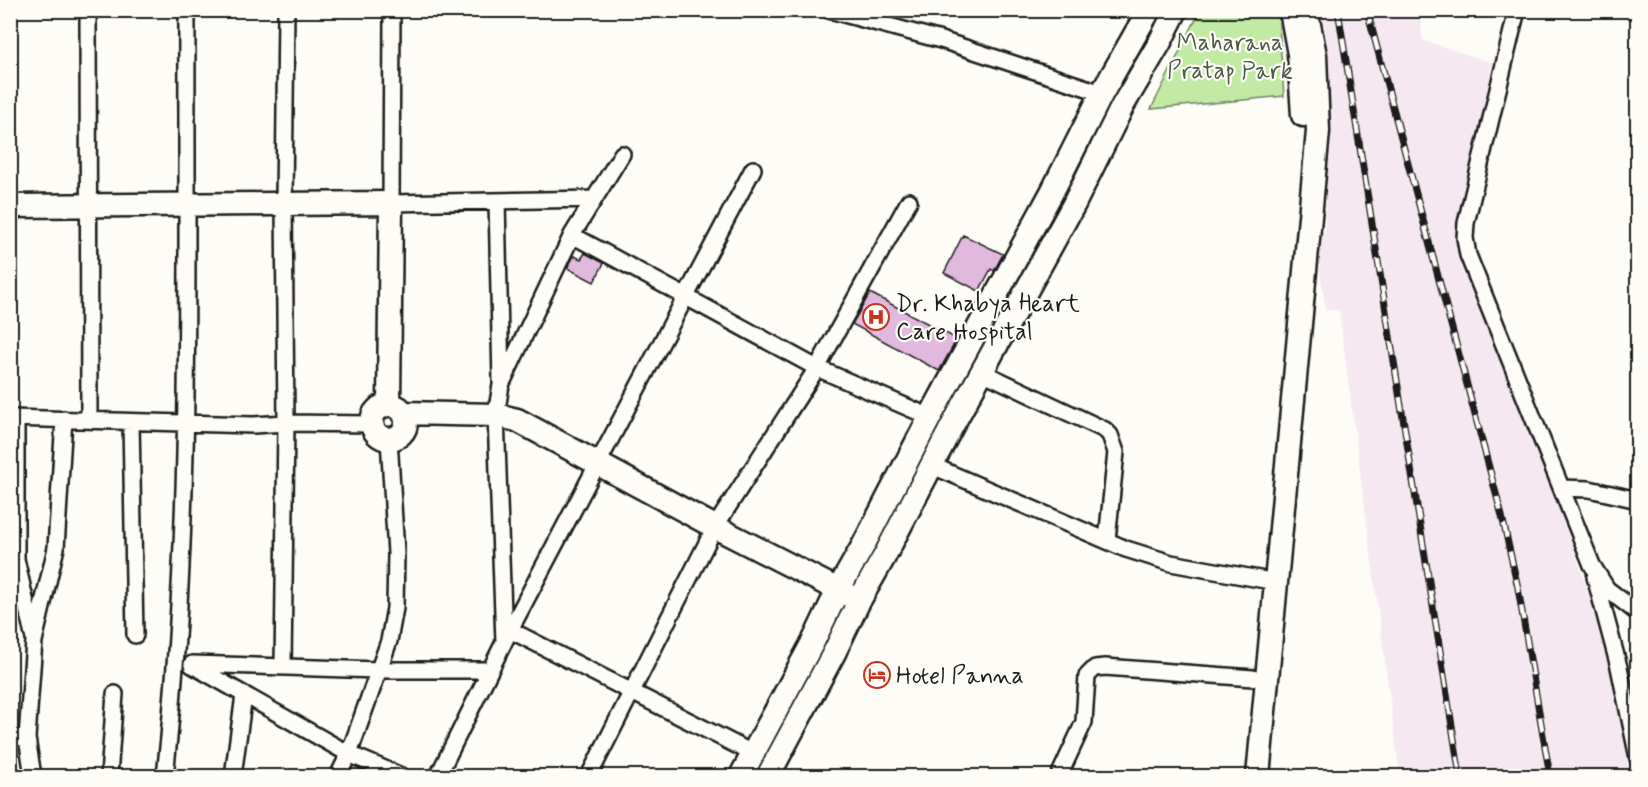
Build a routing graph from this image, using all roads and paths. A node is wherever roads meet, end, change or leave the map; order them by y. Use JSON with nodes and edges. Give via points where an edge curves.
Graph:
{"nodes":[{"id":1,"x":88,"y":10,"type":"edge"},
{"id":2,"x":187,"y":10,"type":"edge"},
{"id":3,"x":286,"y":10,"type":"edge"},
{"id":4,"x":392,"y":10,"type":"edge"},
{"id":5,"x":829,"y":10,"type":"edge"},
{"id":6,"x":1149,"y":10,"type":"edge"},
{"id":7,"x":1176,"y":10,"type":"edge"},
{"id":8,"x":1290,"y":10,"type":"edge"},
{"id":9,"x":1306,"y":10,"type":"edge"},
{"id":10,"x":1517,"y":10,"type":"edge"},
{"id":11,"x":1102,"y":93,"type":"junction"},
{"id":12,"x":622,"y":154,"type":"dead end"},
{"id":13,"x":753,"y":169,"type":"dead end"},
{"id":14,"x":594,"y":200,"type":"junction"},
{"id":15,"x":497,"y":201,"type":"junction"},
{"id":16,"x":909,"y":201,"type":"dead end"},
{"id":17,"x":391,"y":203,"type":"junction"},
{"id":18,"x":186,"y":204,"type":"junction"},
{"id":19,"x":284,"y":204,"type":"junction"},
{"id":20,"x":88,"y":205,"type":"junction"},
{"id":21,"x":10,"y":206,"type":"edge"},
{"id":22,"x":572,"y":235,"type":"junction"},
{"id":23,"x":684,"y":297,"type":"junction"},
{"id":24,"x":817,"y":368,"type":"junction"},
{"id":25,"x":981,"y":372,"type":"junction"},
{"id":26,"x":501,"y":385,"type":"junction"},
{"id":27,"x":397,"y":409,"type":"junction"},
{"id":28,"x":496,"y":415,"type":"junction"},
{"id":29,"x":930,"y":417,"type":"junction"},
{"id":30,"x":13,"y":418,"type":"edge"},
{"id":31,"x":64,"y":419,"type":"junction"},
{"id":32,"x":89,"y":420,"type":"junction"},
{"id":33,"x":131,"y":422,"type":"junction"},
{"id":34,"x":186,"y":423,"type":"junction"},
{"id":35,"x":286,"y":423,"type":"junction"},
{"id":36,"x":380,"y":432,"type":"junction"},
{"id":37,"x":598,"y":465,"type":"junction"},
{"id":38,"x":933,"y":466,"type":"junction"},
{"id":39,"x":1562,"y":488,"type":"junction"},
{"id":40,"x":1638,"y":500,"type":"edge"},
{"id":41,"x":714,"y":527,"type":"junction"},
{"id":42,"x":1107,"y":540,"type":"junction"},
{"id":43,"x":1592,"y":565,"type":"junction"},
{"id":44,"x":1269,"y":581,"type":"junction"},
{"id":45,"x":838,"y":590,"type":"junction"},
{"id":46,"x":859,"y":601,"type":"junction"},
{"id":47,"x":1638,"y":613,"type":"edge"},
{"id":48,"x":135,"y":636,"type":"dead end"},
{"id":49,"x":507,"y":637,"type":"junction"},
{"id":50,"x":34,"y":640,"type":"junction"},
{"id":51,"x":177,"y":656,"type":"junction"},
{"id":52,"x":192,"y":664,"type":"junction"},
{"id":53,"x":283,"y":667,"type":"junction"},
{"id":54,"x":378,"y":670,"type":"junction"},
{"id":55,"x":490,"y":670,"type":"junction"},
{"id":56,"x":1253,"y":678,"type":"junction"},
{"id":57,"x":632,"y":691,"type":"junction"},
{"id":58,"x":116,"y":694,"type":"dead end"},
{"id":59,"x":244,"y":695,"type":"junction"},
{"id":60,"x":10,"y":737,"type":"edge"},
{"id":61,"x":27,"y":738,"type":"junction"},
{"id":62,"x":752,"y":753,"type":"junction"},
{"id":63,"x":349,"y":754,"type":"junction"},
{"id":64,"x":1638,"y":758,"type":"edge"},
{"id":65,"x":33,"y":777,"type":"edge"},
{"id":66,"x":109,"y":777,"type":"edge"},
{"id":67,"x":165,"y":777,"type":"edge"},
{"id":68,"x":233,"y":777,"type":"edge"},
{"id":69,"x":338,"y":777,"type":"edge"},
{"id":70,"x":401,"y":777,"type":"edge"},
{"id":71,"x":438,"y":777,"type":"edge"},
{"id":72,"x":589,"y":777,"type":"edge"},
{"id":73,"x":741,"y":777,"type":"edge"},
{"id":74,"x":768,"y":777,"type":"edge"},
{"id":75,"x":1059,"y":777,"type":"edge"},
{"id":76,"x":1246,"y":777,"type":"edge"},
{"id":77,"x":1258,"y":777,"type":"edge"}],
"edges":[{"from":1,"to":20,"type":"street"},
{"from":2,"to":18,"type":"street"},
{"from":3,"to":19,"type":"street"},
{"from":4,"to":17,"type":"street"},
{"from":5,"to":11,"type":"street","via":[[941,40]]},
{"from":6,"to":11,"type":"main road"},
{"from":7,"to":25,"type":"main road"},
{"from":8,"to":44,"type":"main road","via":[[1299,54],[1304,131]]},
{"from":9,"to":44,"type":"main road","via":[[1315,55],[1318,131]]},
{"from":10,"to":39,"type":"street","via":[[1465,238],[1468,255]]},
{"from":11,"to":29,"type":"main road","via":[[1053,192]]},
{"from":12,"to":14,"type":"street"},
{"from":13,"to":23,"type":"street"},
{"from":14,"to":15,"type":"street"},
{"from":14,"to":22,"type":"street"},
{"from":15,"to":17,"type":"street"},
{"from":15,"to":26,"type":"street"},
{"from":16,"to":24,"type":"street"},
{"from":17,"to":19,"type":"main road"},
{"from":17,"to":27,"type":"main road"},
{"from":18,"to":19,"type":"main road"},
{"from":18,"to":20,"type":"main road"},
{"from":18,"to":34,"type":"street"},
{"from":19,"to":35,"type":"street"},
{"from":20,"to":21,"type":"main road"},
{"from":20,"to":32,"type":"street"},
{"from":22,"to":23,"type":"street"},
{"from":22,"to":26,"type":"street"},
{"from":23,"to":24,"type":"street"},
{"from":23,"to":37,"type":"street"},
{"from":24,"to":29,"type":"street"},
{"from":24,"to":41,"type":"street"},
{"from":25,"to":38,"type":"main road"},
{"from":25,"to":42,"type":"street","via":[[1110,435],[1116,452]]},
{"from":26,"to":28,"type":"street"},
{"from":27,"to":28,"type":"main road"},
{"from":27,"to":36,"type":"main road","via":[[378,408],[374,413]]},
{"from":27,"to":36,"type":"main road","via":[[406,425],[404,431],[400,435]]},
{"from":28,"to":37,"type":"main road","via":[[517,420]]},
{"from":28,"to":49,"type":"street"},
{"from":29,"to":45,"type":"main road"},
{"from":30,"to":31,"type":"street"},
{"from":30,"to":50,"type":"street","via":[[16,559]]},
{"from":31,"to":32,"type":"street"},
{"from":31,"to":50,"type":"street","via":[[56,548]]},
{"from":32,"to":33,"type":"street"},
{"from":33,"to":34,"type":"street"},
{"from":33,"to":48,"type":"street"},
{"from":34,"to":35,"type":"street"},
{"from":34,"to":51,"type":"street"},
{"from":35,"to":36,"type":"street"},
{"from":35,"to":53,"type":"street"},
{"from":36,"to":54,"type":"street","via":[[396,553],[395,608]]},
{"from":37,"to":41,"type":"main road"},
{"from":37,"to":49,"type":"street"},
{"from":38,"to":42,"type":"street"},
{"from":38,"to":46,"type":"main road"},
{"from":39,"to":40,"type":"street","via":[[1589,489]]},
{"from":39,"to":43,"type":"street"},
{"from":41,"to":45,"type":"main road"},
{"from":41,"to":57,"type":"street"},
{"from":42,"to":44,"type":"street","via":[[1171,563]]},
{"from":43,"to":47,"type":"street","via":[[1607,588]]},
{"from":43,"to":64,"type":"street"},
{"from":44,"to":56,"type":"main road"},
{"from":44,"to":77,"type":"main road"},
{"from":45,"to":46,"type":"main road"},
{"from":45,"to":62,"type":"main road"},
{"from":46,"to":74,"type":"main road"},
{"from":49,"to":55,"type":"street"},
{"from":49,"to":57,"type":"street"},
{"from":50,"to":61,"type":"street"},
{"from":51,"to":52,"type":"street"},
{"from":51,"to":67,"type":"street"},
{"from":52,"to":53,"type":"street"},
{"from":52,"to":59,"type":"street"},
{"from":53,"to":54,"type":"street"},
{"from":54,"to":55,"type":"street"},
{"from":54,"to":63,"type":"street"},
{"from":55,"to":71,"type":"street"},
{"from":56,"to":75,"type":"street","via":[[1095,669],[1087,676],[1081,732]]},
{"from":56,"to":76,"type":"main road"},
{"from":57,"to":62,"type":"street"},
{"from":57,"to":72,"type":"street"},
{"from":58,"to":66,"type":"street"},
{"from":59,"to":63,"type":"street"},
{"from":59,"to":68,"type":"street"},
{"from":60,"to":61,"type":"street"},
{"from":61,"to":65,"type":"street"},
{"from":62,"to":73,"type":"main road"},
{"from":63,"to":69,"type":"street"},
{"from":63,"to":70,"type":"street"}]}
